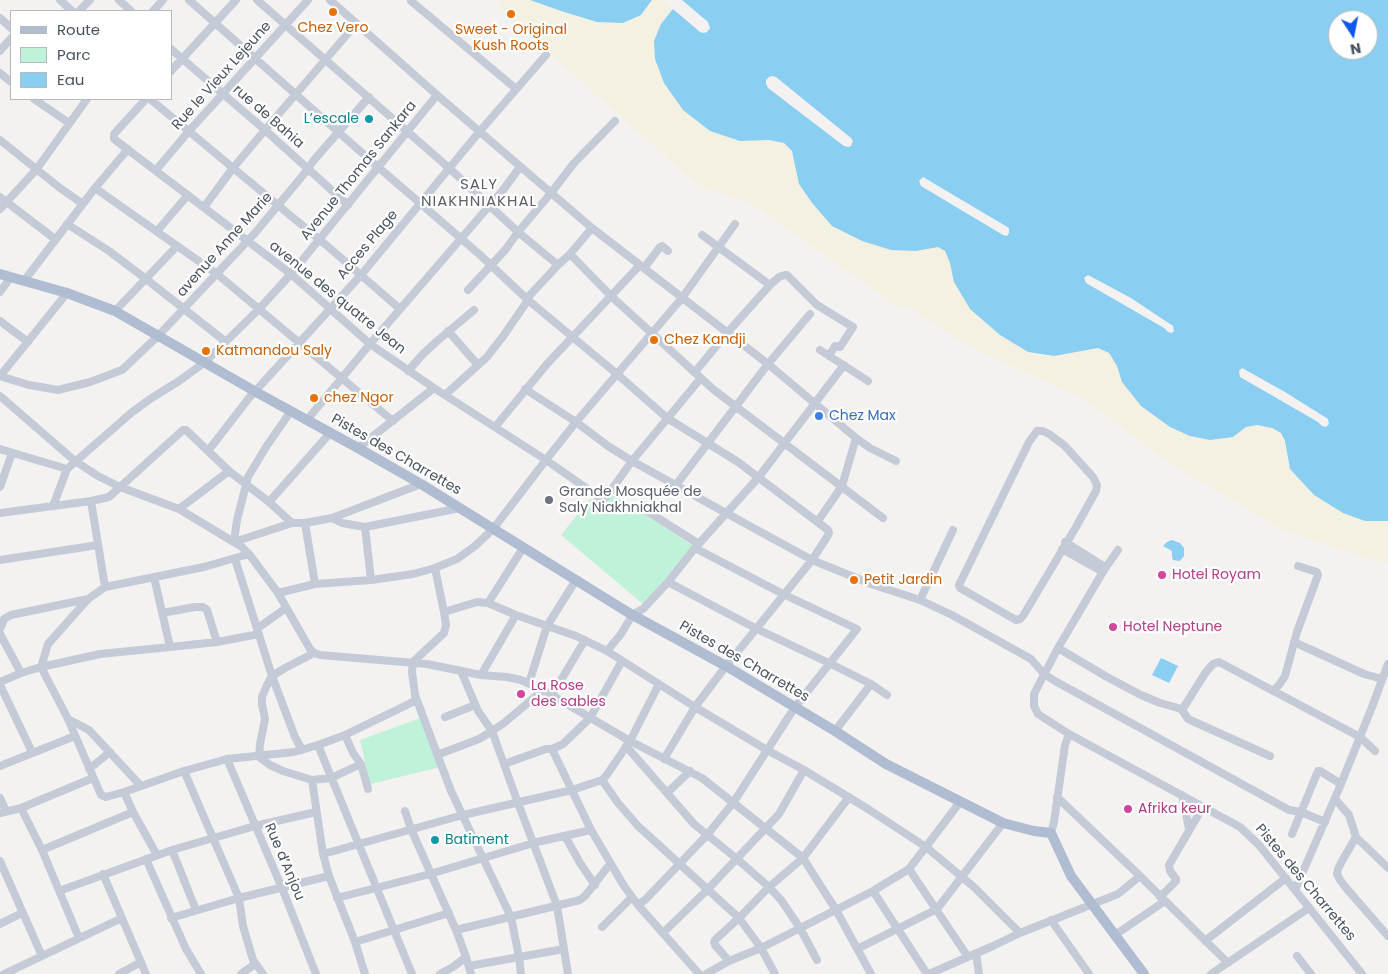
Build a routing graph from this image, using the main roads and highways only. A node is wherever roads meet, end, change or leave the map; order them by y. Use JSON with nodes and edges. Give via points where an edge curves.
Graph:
{"nodes":[{"id":1,"x":0,"y":274,"type":"edge"},
{"id":2,"x":1144,"y":974,"type":"edge"}],
"edges":[{"from":1,"to":2,"type":"main road","name":"Pistes des Charrettes","via":[[115,311],[420,484],[886,764],[1003,823],[1051,833],[1071,876]]}]}
